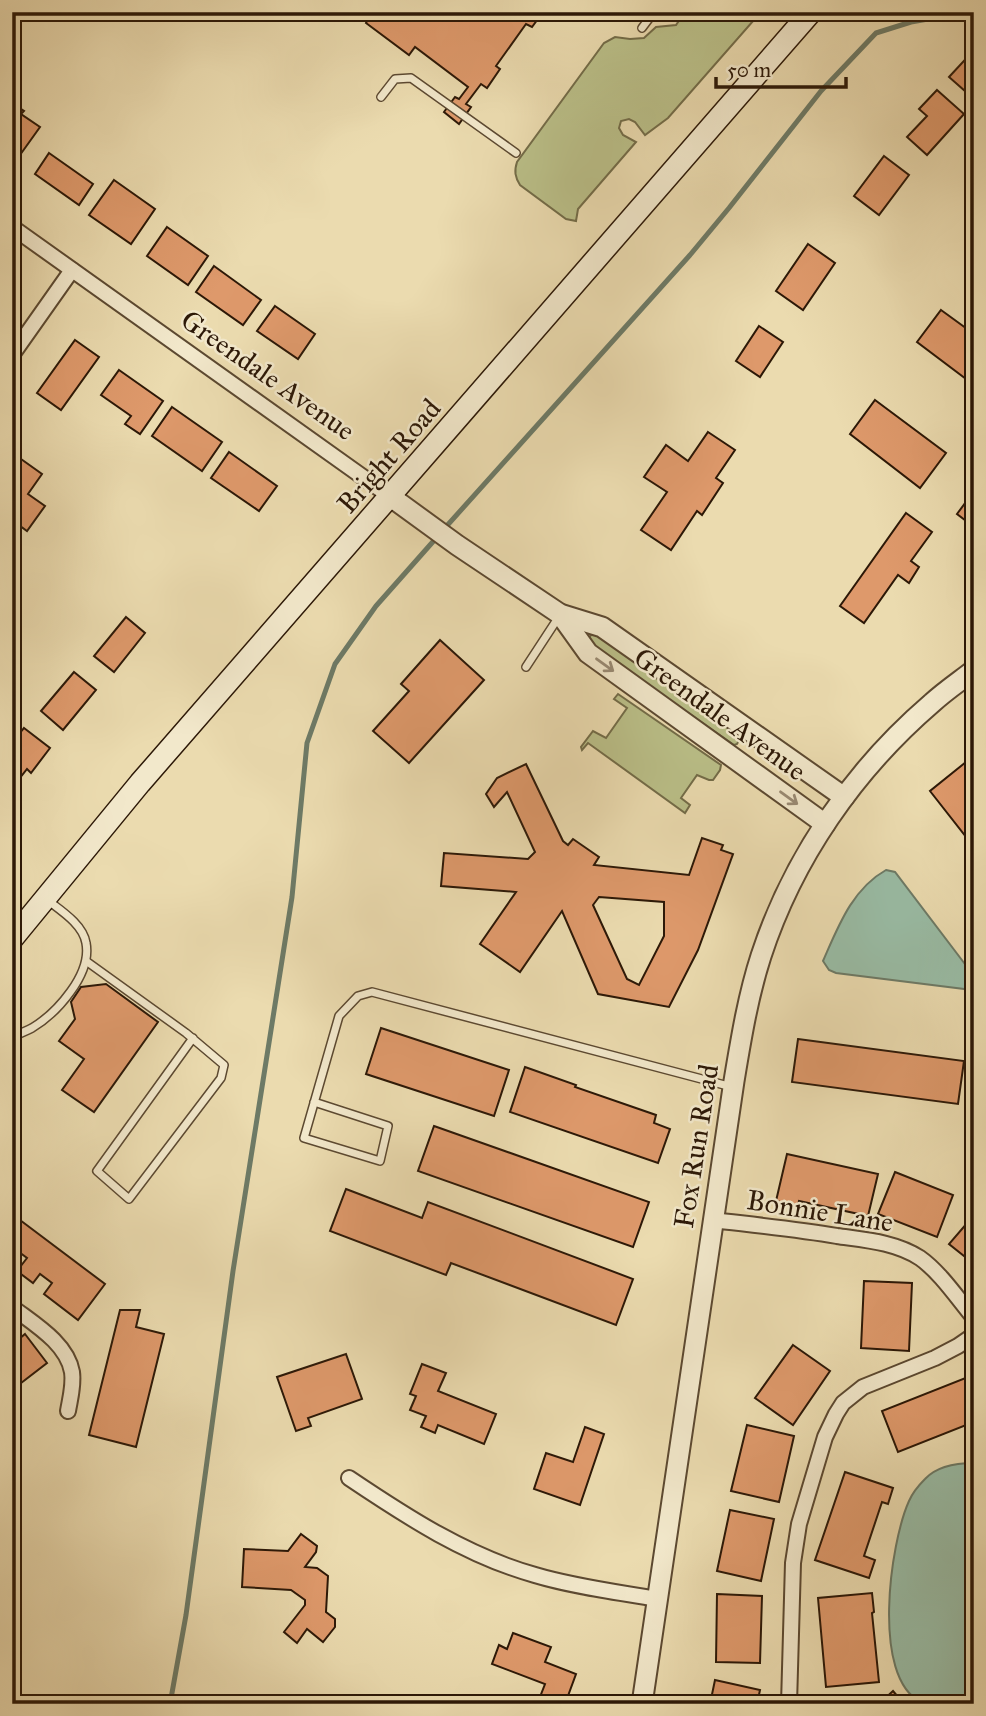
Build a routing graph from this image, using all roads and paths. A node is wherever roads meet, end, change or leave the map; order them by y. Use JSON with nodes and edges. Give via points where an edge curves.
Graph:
{"nodes":[{"id":1,"x":654,"y":12,"type":"edge"},
{"id":2,"x":811,"y":12,"type":"edge"},
{"id":3,"x":642,"y":28,"type":"dead end"},
{"id":4,"x":381,"y":97,"type":"dead end"},
{"id":5,"x":516,"y":153,"type":"dead end"},
{"id":6,"x":12,"y":227,"type":"edge"},
{"id":7,"x":72,"y":270,"type":"junction"},
{"id":8,"x":12,"y":355,"type":"edge"},
{"id":9,"x":391,"y":497,"type":"junction"},
{"id":10,"x":561,"y":614,"type":"junction"},
{"id":11,"x":526,"y":667,"type":"dead end"},
{"id":12,"x":974,"y":670,"type":"edge"},
{"id":13,"x":844,"y":797,"type":"junction"},
{"id":14,"x":825,"y":824,"type":"junction"},
{"id":15,"x":45,"y":898,"type":"junction"},
{"id":16,"x":12,"y":939,"type":"edge"},
{"id":17,"x":86,"y":961,"type":"junction"},
{"id":18,"x":12,"y":1037,"type":"edge"},
{"id":19,"x":193,"y":1038,"type":"junction"},
{"id":20,"x":733,"y":1087,"type":"junction"},
{"id":21,"x":314,"y":1102,"type":"junction"},
{"id":22,"x":713,"y":1220,"type":"junction"},
{"id":23,"x":12,"y":1307,"type":"edge"},
{"id":24,"x":974,"y":1318,"type":"edge"},
{"id":25,"x":974,"y":1335,"type":"edge"},
{"id":26,"x":68,"y":1411,"type":"dead end"},
{"id":27,"x":349,"y":1478,"type":"dead end"},
{"id":28,"x":657,"y":1599,"type":"junction"},
{"id":29,"x":642,"y":1704,"type":"edge"},
{"id":30,"x":789,"y":1704,"type":"edge"}],
"edges":[{"from":1,"to":3,"type":"lane"},
{"from":2,"to":9,"type":"main road","name":"Bright Road"},
{"from":4,"to":5,"type":"lane","via":[[395,79],[411,78]]},
{"from":6,"to":7,"type":"street","name":"Greendale Avenue"},
{"from":7,"to":8,"type":"street"},
{"from":7,"to":9,"type":"street","name":"Greendale Avenue"},
{"from":9,"to":10,"type":"street","name":"Greendale Avenue"},
{"from":9,"to":15,"type":"main road","name":"Bright Road"},
{"from":10,"to":11,"type":"lane"},
{"from":10,"to":13,"type":"street","name":"Greendale Avenue","via":[[602,627]]},
{"from":10,"to":14,"type":"street","name":"Greendale Avenue","one_way":true,"via":[[588,653]]},
{"from":12,"to":13,"type":"street","name":"Fox Run Road","via":[[895,737]]},
{"from":13,"to":14,"type":"street","name":"Fox Run Road"},
{"from":14,"to":20,"type":"street","name":"Fox Run Road","via":[[780,907],[761,955],[747,1004]]},
{"from":15,"to":16,"type":"main road","name":"Bright Road"},
{"from":15,"to":17,"type":"lane","via":[[80,929],[86,942]]},
{"from":17,"to":18,"type":"lane","via":[[66,999],[33,1028]]},
{"from":17,"to":19,"type":"lane"},
{"from":19,"to":19,"type":"lane","via":[[223,1065],[221,1078],[129,1199],[97,1171]]},
{"from":20,"to":21,"type":"lane","via":[[372,992],[358,996],[339,1016]]},
{"from":20,"to":22,"type":"street","name":"Fox Run Road"},
{"from":21,"to":21,"type":"lane","via":[[304,1138],[380,1161],[388,1126]]},
{"from":22,"to":24,"type":"street","name":"Bonnie Lane","via":[[896,1247],[931,1267]]},
{"from":22,"to":28,"type":"street","name":"Fox Run Road"},
{"from":23,"to":26,"type":"street","via":[[43,1331],[68,1360],[72,1373]]},
{"from":25,"to":30,"type":"street","via":[[935,1358],[863,1387],[836,1414],[799,1524],[793,1563]]},
{"from":27,"to":28,"type":"street","via":[[436,1534],[484,1556],[568,1584]]},
{"from":28,"to":29,"type":"street","name":"Fox Run Road"}]}
